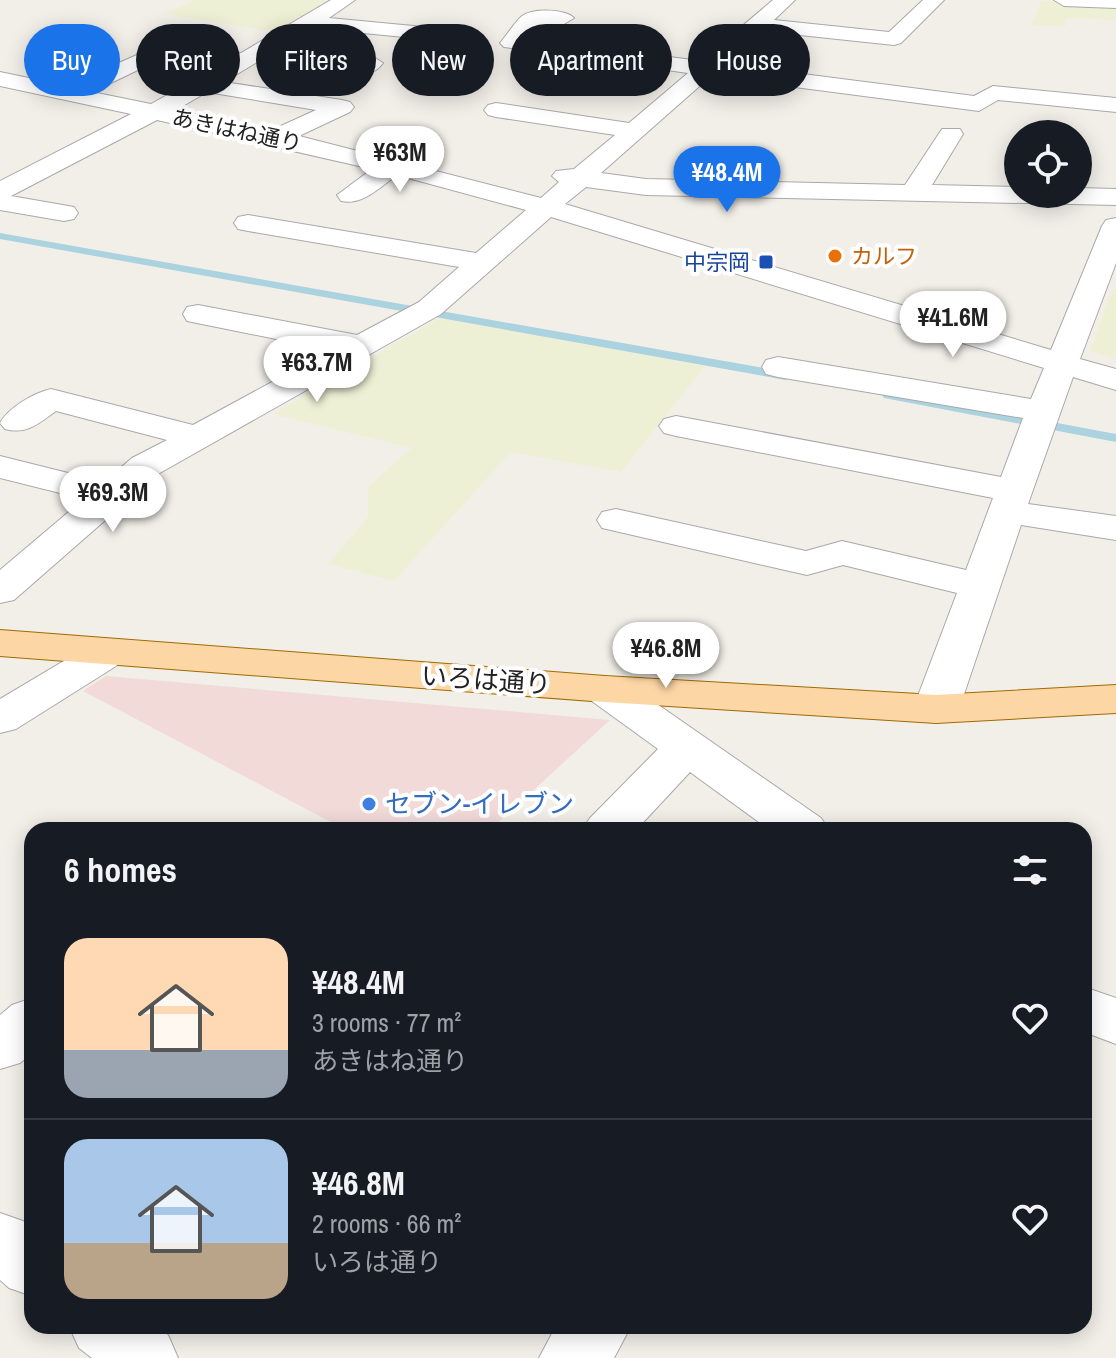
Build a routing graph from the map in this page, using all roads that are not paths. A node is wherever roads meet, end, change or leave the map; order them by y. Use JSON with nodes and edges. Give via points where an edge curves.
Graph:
{"nodes":[{"id":1,"x":345,"y":0,"type":"edge"},
{"id":2,"x":785,"y":0,"type":"edge"},
{"id":3,"x":934,"y":0,"type":"edge"},
{"id":4,"x":1064,"y":0,"type":"edge"},
{"id":5,"x":1116,"y":2,"type":"edge"},
{"id":6,"x":564,"y":18,"type":"dead end"},
{"id":7,"x":310,"y":22,"type":"junction"},
{"id":8,"x":306,"y":24,"type":"edge"},
{"id":9,"x":758,"y":24,"type":"edge"},
{"id":10,"x":392,"y":30,"type":"edge"},
{"id":11,"x":810,"y":30,"type":"edge"},
{"id":12,"x":256,"y":53,"type":"edge"},
{"id":13,"x":245,"y":60,"type":"junction"},
{"id":14,"x":240,"y":63,"type":"edge"},
{"id":15,"x":688,"y":66,"type":"edge"},
{"id":16,"x":120,"y":70,"type":"edge"},
{"id":17,"x":0,"y":79,"type":"edge"},
{"id":18,"x":810,"y":83,"type":"edge"},
{"id":19,"x":24,"y":84,"type":"edge"},
{"id":20,"x":688,"y":86,"type":"edge"},
{"id":21,"x":240,"y":91,"type":"edge"},
{"id":22,"x":79,"y":96,"type":"edge"},
{"id":23,"x":184,"y":96,"type":"edge"},
{"id":24,"x":978,"y":105,"type":"junction"},
{"id":25,"x":1116,"y":105,"type":"edge"},
{"id":26,"x":496,"y":110,"type":"dead end"},
{"id":27,"x":156,"y":112,"type":"junction"},
{"id":28,"x":637,"y":131,"type":"junction"},
{"id":29,"x":275,"y":138,"type":"junction"},
{"id":30,"x":343,"y":153,"type":"junction"},
{"id":31,"x":0,"y":162,"type":"edge"},
{"id":32,"x":393,"y":166,"type":"junction"},
{"id":33,"x":40,"y":170,"type":"junction"},
{"id":34,"x":502,"y":170,"type":"dead end"},
{"id":35,"x":534,"y":173,"type":"dead end"},
{"id":36,"x":582,"y":178,"type":"junction"},
{"id":37,"x":0,"y":191,"type":"edge"},
{"id":38,"x":920,"y":193,"type":"junction"},
{"id":39,"x":350,"y":195,"type":"dead end"},
{"id":40,"x":1116,"y":197,"type":"edge"},
{"id":41,"x":0,"y":202,"type":"edge"},
{"id":42,"x":549,"y":208,"type":"junction"},
{"id":43,"x":64,"y":213,"type":"dead end"},
{"id":44,"x":248,"y":223,"type":"dead end"},
{"id":45,"x":1116,"y":226,"type":"edge"},
{"id":46,"x":484,"y":263,"type":"junction"},
{"id":47,"x":1109,"y":263,"type":"edge"},
{"id":48,"x":198,"y":314,"type":"dead end"},
{"id":49,"x":362,"y":346,"type":"junction"},
{"id":50,"x":1062,"y":364,"type":"junction"},
{"id":51,"x":778,"y":367,"type":"dead end"},
{"id":52,"x":1116,"y":380,"type":"edge"},
{"id":53,"x":687,"y":416,"type":"dead end"},
{"id":54,"x":17,"y":422,"type":"dead end"},
{"id":55,"x":198,"y":437,"type":"junction"},
{"id":56,"x":1027,"y":455,"type":"junction"},
{"id":57,"x":0,"y":467,"type":"edge"},
{"id":58,"x":111,"y":495,"type":"junction"},
{"id":59,"x":616,"y":520,"type":"dead end"},
{"id":60,"x":1116,"y":528,"type":"edge"},
{"id":61,"x":980,"y":586,"type":"junction"},
{"id":62,"x":0,"y":591,"type":"edge"},
{"id":63,"x":0,"y":643,"type":"edge"},
{"id":64,"x":109,"y":652,"type":"junction"},
{"id":65,"x":605,"y":689,"type":"junction"},
{"id":66,"x":1116,"y":699,"type":"edge"},
{"id":67,"x":936,"y":709,"type":"junction"},
{"id":68,"x":0,"y":719,"type":"edge"},
{"id":69,"x":687,"y":747,"type":"junction"},
{"id":70,"x":615,"y":822,"type":"edge"},
{"id":71,"x":793,"y":822,"type":"edge"},
{"id":72,"x":1092,"y":1012,"type":"edge"},
{"id":73,"x":1116,"y":1022,"type":"edge"},
{"id":74,"x":24,"y":1027,"type":"edge"},
{"id":75,"x":0,"y":1047,"type":"edge"},
{"id":76,"x":0,"y":1241,"type":"edge"},
{"id":77,"x":24,"y":1260,"type":"edge"},
{"id":78,"x":591,"y":1334,"type":"edge"},
{"id":79,"x":573,"y":1358,"type":"edge"}],
"edges":[{"from":1,"to":7,"type":"street"},
{"from":2,"to":9,"type":"street"},
{"from":3,"to":11,"type":"street","via":[[894,39]]},
{"from":4,"to":5,"type":"street"},
{"from":6,"to":15,"type":"street","via":[[531,19],[511,43]]},
{"from":7,"to":8,"type":"street"},
{"from":7,"to":10,"type":"street"},
{"from":12,"to":13,"type":"street"},
{"from":13,"to":14,"type":"street"},
{"from":13,"to":16,"type":"street","via":[[164,49]]},
{"from":17,"to":19,"type":"street","name":"あきはね通り"},
{"from":18,"to":24,"type":"street"},
{"from":20,"to":28,"type":"street"},
{"from":21,"to":29,"type":"street","via":[[342,107]]},
{"from":22,"to":27,"type":"street","name":"あきはね通り"},
{"from":23,"to":27,"type":"street"},
{"from":24,"to":25,"type":"street"},
{"from":24,"to":38,"type":"street","via":[[918,183]]},
{"from":26,"to":28,"type":"street"},
{"from":27,"to":29,"type":"street","name":"あきはね通り"},
{"from":27,"to":33,"type":"street"},
{"from":28,"to":36,"type":"street"},
{"from":29,"to":30,"type":"street","name":"あきはね通り"},
{"from":30,"to":32,"type":"street","name":"あきはね通り"},
{"from":30,"to":34,"type":"street"},
{"from":31,"to":33,"type":"street"},
{"from":32,"to":39,"type":"street"},
{"from":32,"to":42,"type":"street","name":"あきはね通り"},
{"from":33,"to":37,"type":"street"},
{"from":35,"to":36,"type":"street"},
{"from":36,"to":38,"type":"street","via":[[646,187]]},
{"from":36,"to":42,"type":"street"},
{"from":38,"to":40,"type":"street"},
{"from":41,"to":43,"type":"street"},
{"from":42,"to":46,"type":"street"},
{"from":42,"to":50,"type":"street","name":"あきはね通り"},
{"from":44,"to":46,"type":"street"},
{"from":45,"to":47,"type":"street"},
{"from":46,"to":49,"type":"street","via":[[419,315]]},
{"from":47,"to":50,"type":"street"},
{"from":48,"to":49,"type":"street"},
{"from":49,"to":55,"type":"street"},
{"from":50,"to":52,"type":"street","name":"あきはね通り"},
{"from":50,"to":56,"type":"street"},
{"from":51,"to":56,"type":"street"},
{"from":53,"to":56,"type":"street"},
{"from":54,"to":55,"type":"street","via":[[51,399]]},
{"from":55,"to":58,"type":"street","via":[[145,466]]},
{"from":56,"to":60,"type":"street"},
{"from":56,"to":61,"type":"street"},
{"from":57,"to":58,"type":"street"},
{"from":58,"to":62,"type":"street"},
{"from":59,"to":61,"type":"street","via":[[807,563],[842,553]]},
{"from":61,"to":67,"type":"street"},
{"from":63,"to":64,"type":"main road","name":"いろは通り"},
{"from":64,"to":65,"type":"main road","name":"いろは通り"},
{"from":64,"to":68,"type":"street"},
{"from":65,"to":67,"type":"main road","name":"いろは通り"},
{"from":65,"to":69,"type":"street"},
{"from":66,"to":67,"type":"main road","name":"いろは通り"},
{"from":69,"to":70,"type":"street"},
{"from":69,"to":71,"type":"street"},
{"from":72,"to":73,"type":"street"},
{"from":74,"to":75,"type":"street"},
{"from":76,"to":77,"type":"street"},
{"from":78,"to":79,"type":"street"}]}
